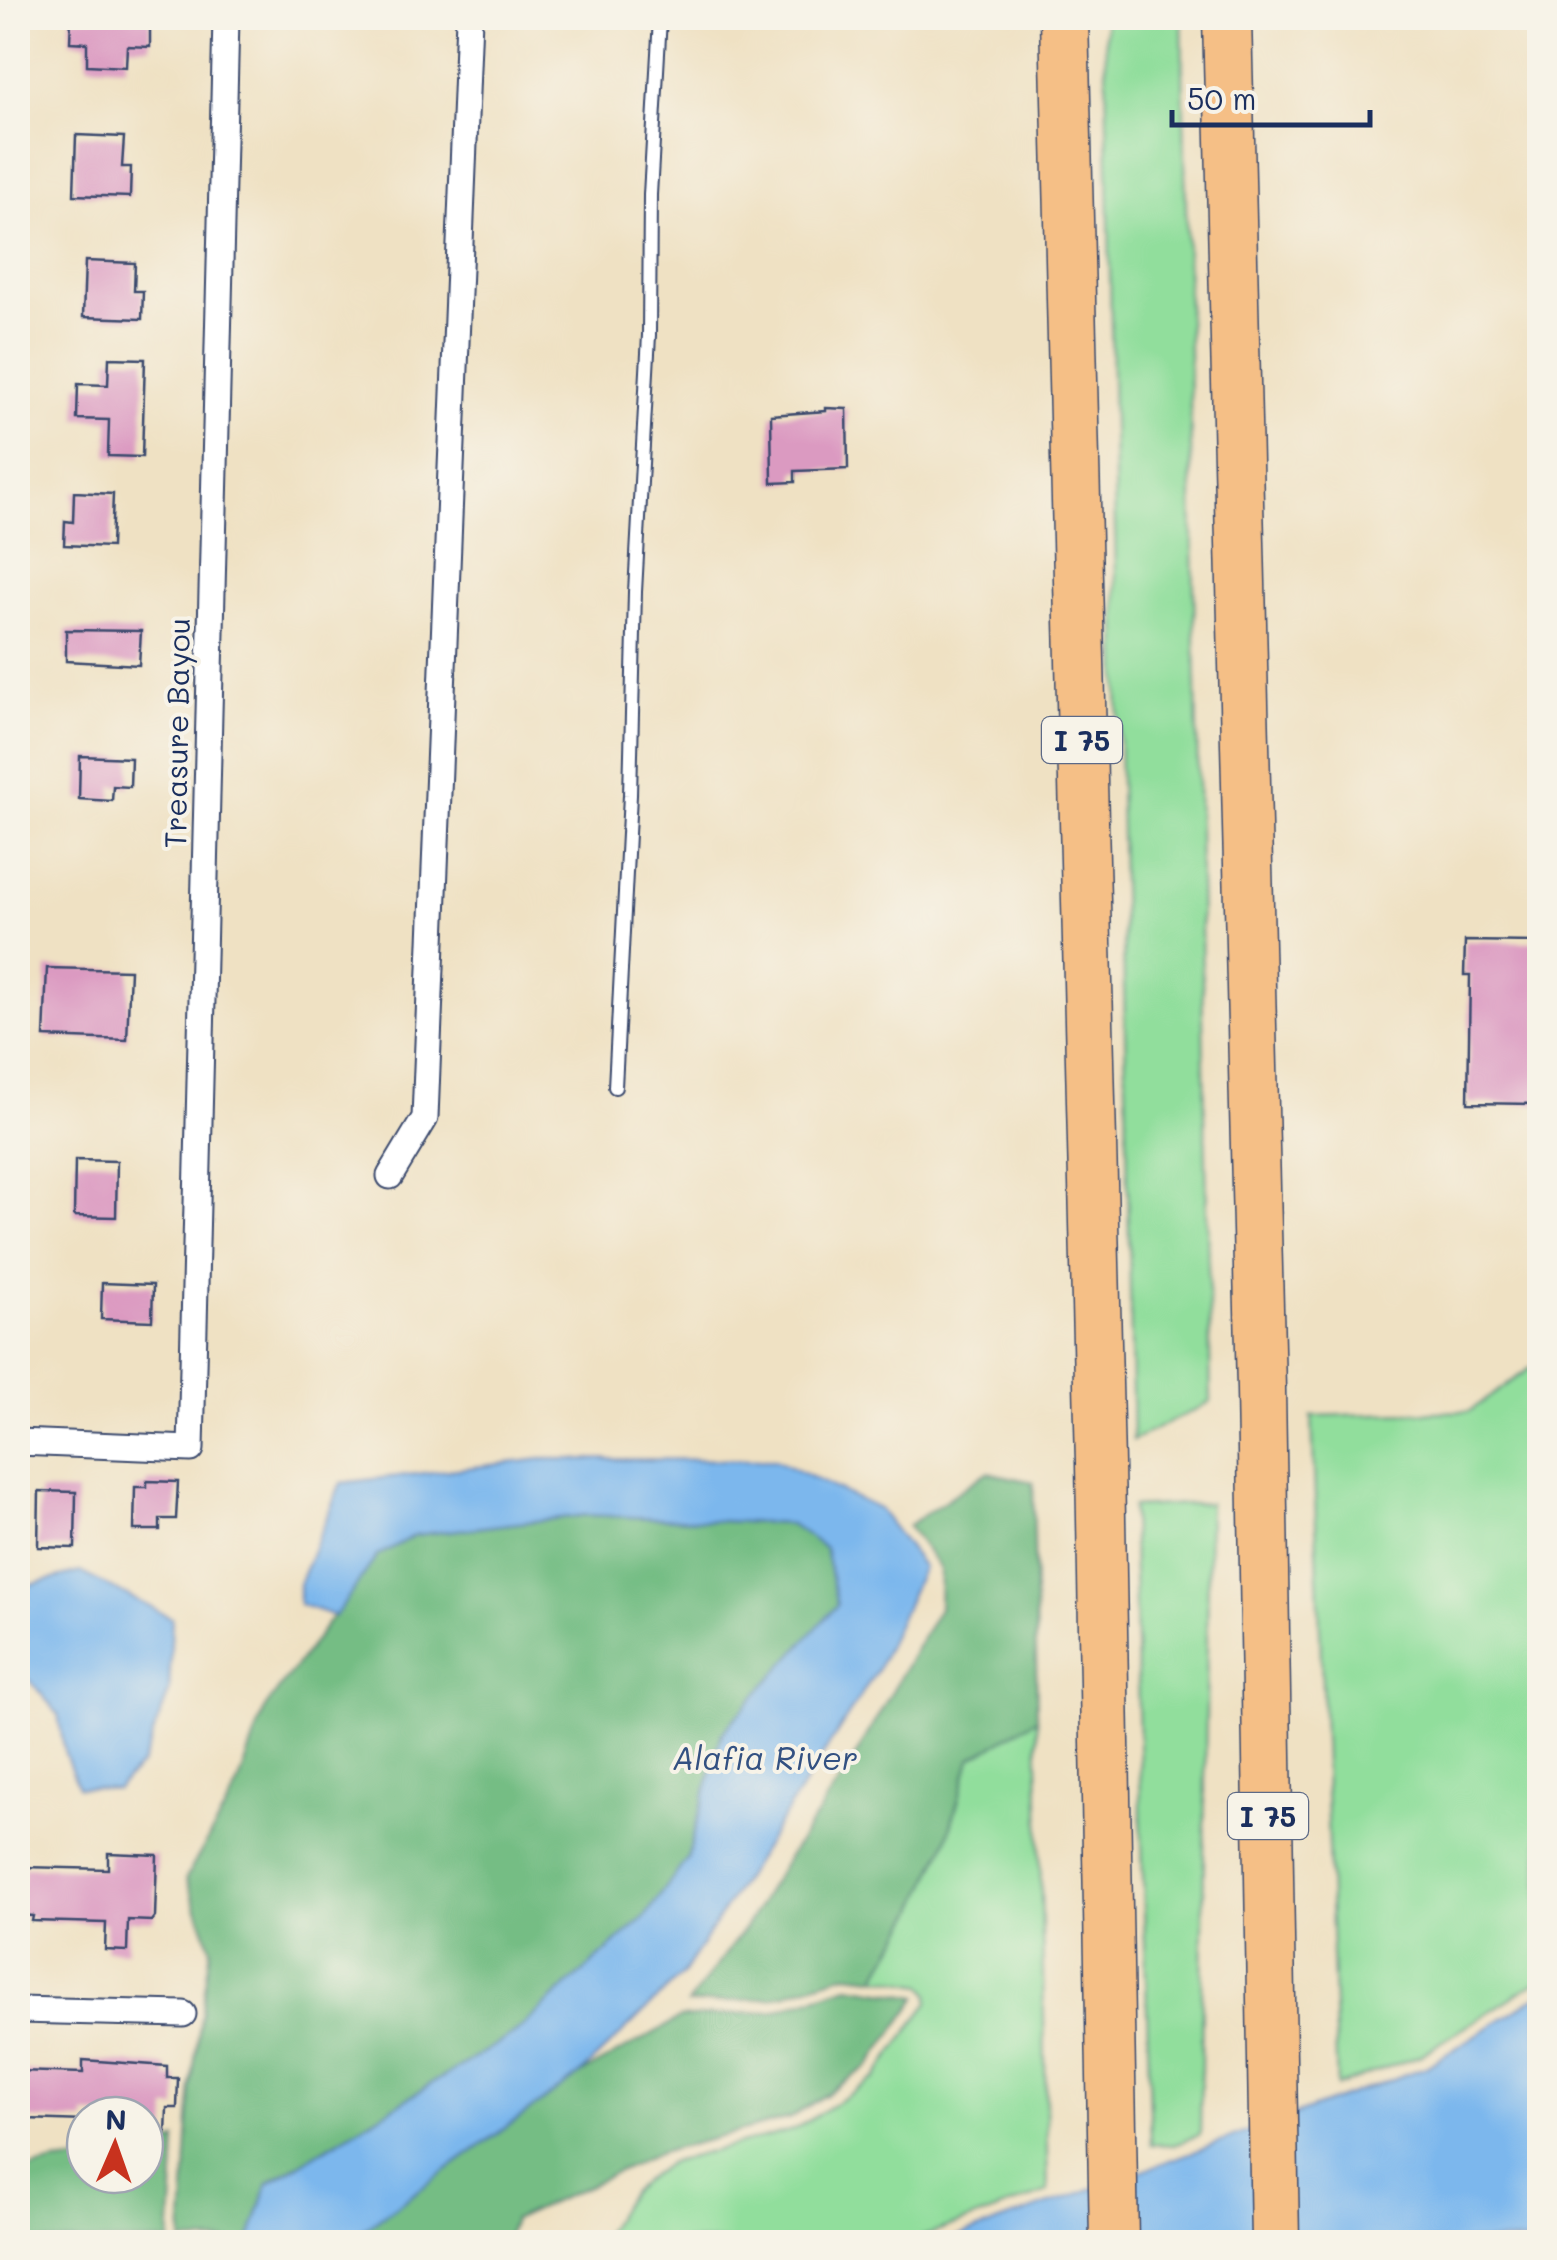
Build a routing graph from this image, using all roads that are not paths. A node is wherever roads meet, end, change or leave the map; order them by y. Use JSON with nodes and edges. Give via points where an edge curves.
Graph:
{"nodes":[{"id":1,"x":226,"y":18,"type":"edge"},
{"id":2,"x":469,"y":18,"type":"edge"},
{"id":3,"x":660,"y":18,"type":"edge"},
{"id":4,"x":1064,"y":18,"type":"edge"},
{"id":5,"x":1227,"y":18,"type":"edge"},
{"id":6,"x":615,"y":1088,"type":"dead end"},
{"id":7,"x":390,"y":1176,"type":"dead end"},
{"id":8,"x":18,"y":1442,"type":"edge"},
{"id":9,"x":18,"y":2010,"type":"edge"},
{"id":10,"x":183,"y":2014,"type":"dead end"},
{"id":11,"x":1114,"y":2242,"type":"edge"},
{"id":12,"x":1275,"y":2242,"type":"edge"}],
"edges":[{"from":1,"to":8,"type":"street","name":"Treasure Bayou","via":[[191,1449]]},
{"from":2,"to":7,"type":"street","via":[[425,1118]]},
{"from":3,"to":6,"type":"lane"},
{"from":4,"to":11,"type":"highway","number":"I 75"},
{"from":5,"to":12,"type":"highway","number":"I 75"},
{"from":9,"to":10,"type":"street"}]}
